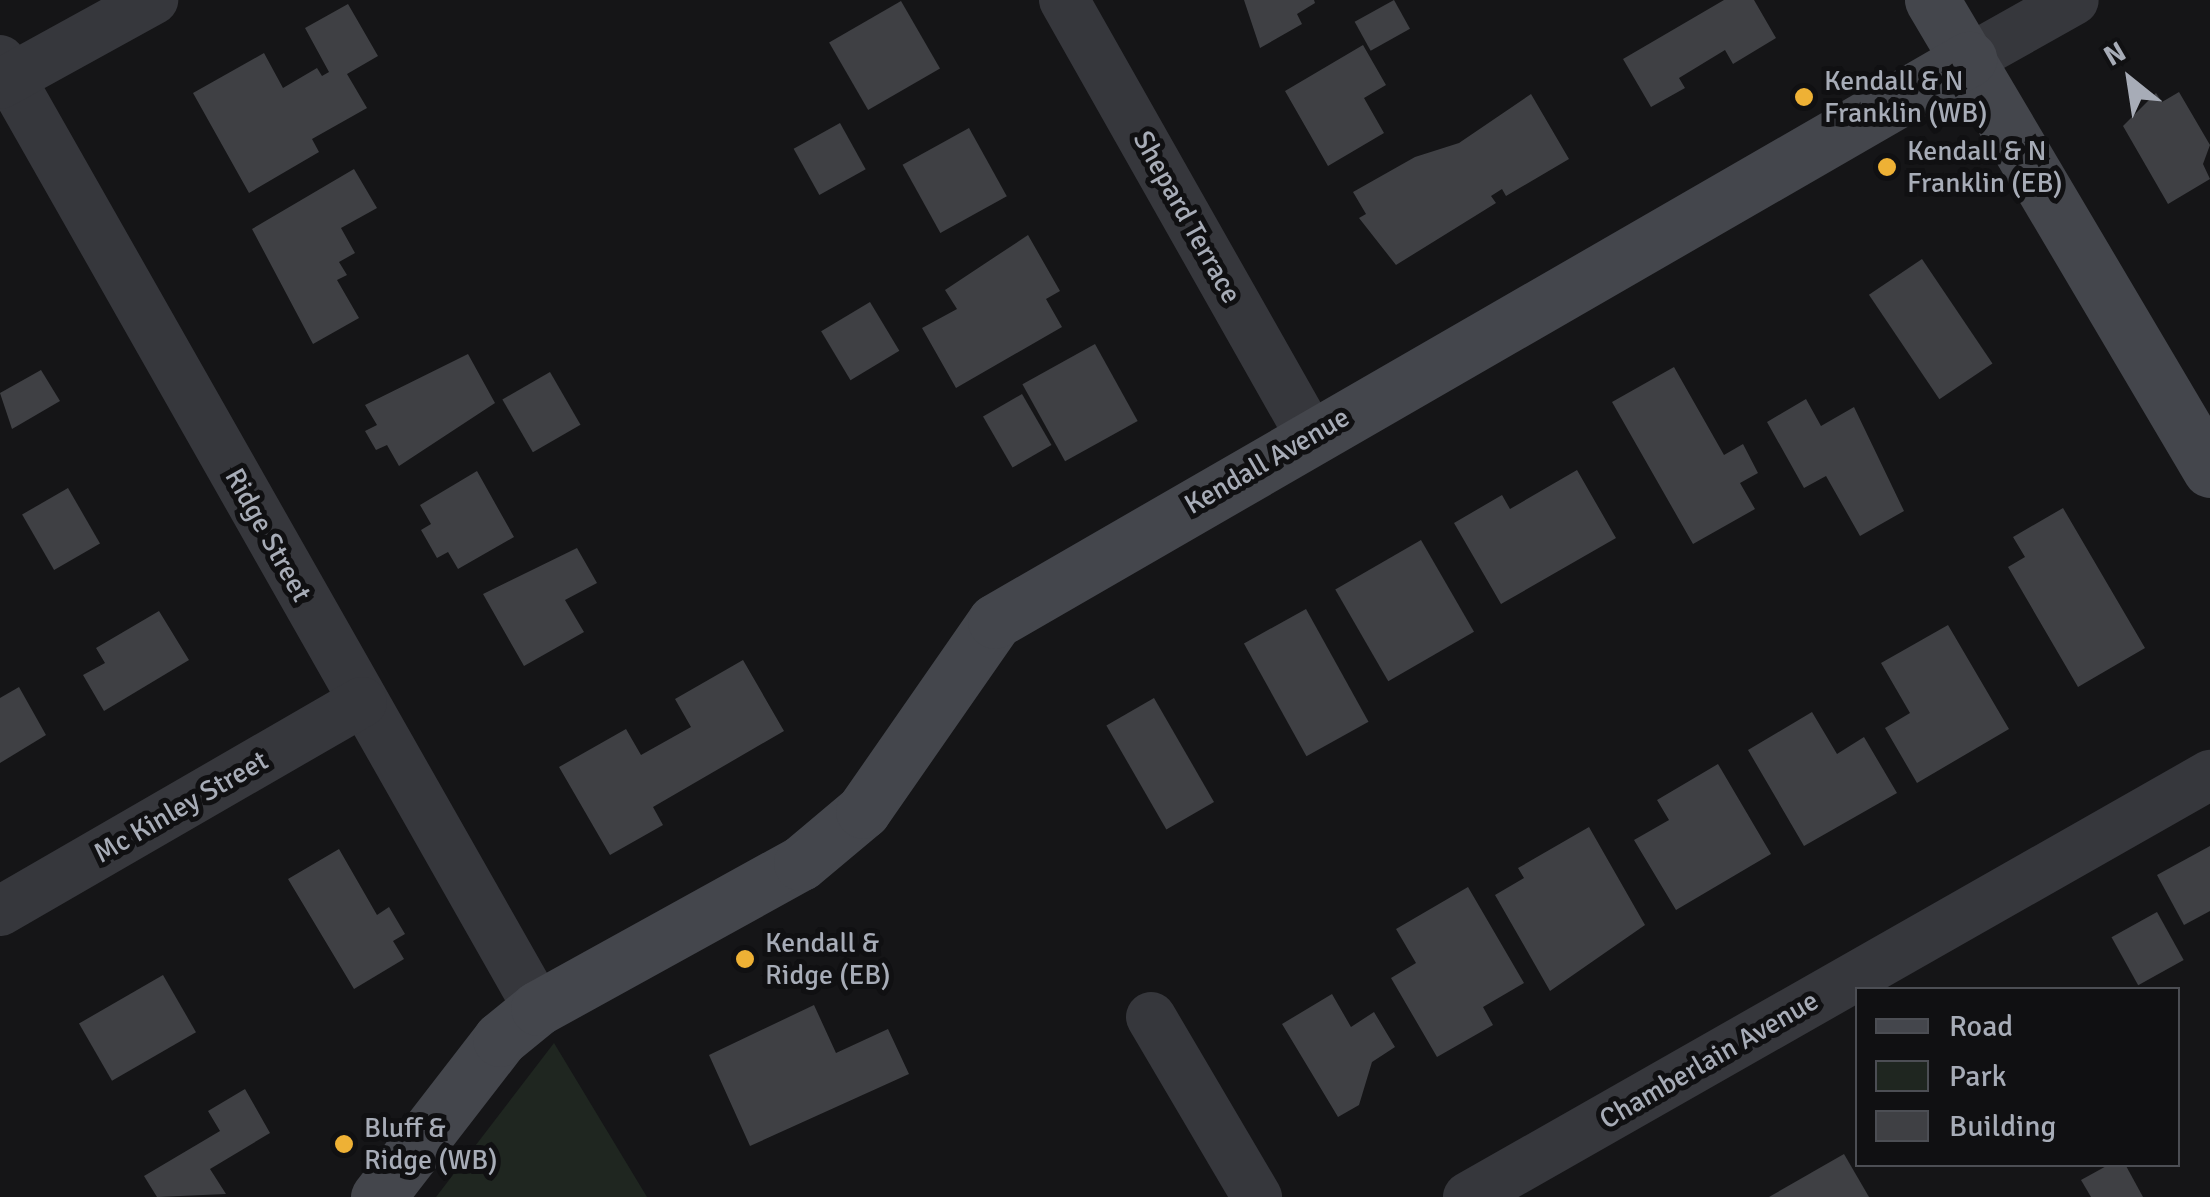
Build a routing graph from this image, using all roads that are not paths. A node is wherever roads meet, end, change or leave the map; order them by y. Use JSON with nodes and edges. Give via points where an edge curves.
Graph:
{"nodes":[{"id":1,"x":153,"y":0,"type":"edge"},
{"id":2,"x":1064,"y":0,"type":"edge"},
{"id":3,"x":1932,"y":0,"type":"edge"},
{"id":4,"x":2074,"y":0,"type":"edge"},
{"id":5,"x":1970,"y":59,"type":"junction"},
{"id":6,"x":4,"y":74,"type":"edge"},
{"id":7,"x":1310,"y":435,"type":"junction"},
{"id":8,"x":2210,"y":470,"type":"edge"},
{"id":9,"x":362,"y":702,"type":"junction"},
{"id":10,"x":2210,"y":775,"type":"edge"},
{"id":11,"x":0,"y":912,"type":"edge"},
{"id":12,"x":538,"y":1008,"type":"junction"},
{"id":13,"x":1152,"y":1017,"type":"dead end"},
{"id":14,"x":378,"y":1197,"type":"edge"},
{"id":15,"x":1257,"y":1197,"type":"edge"},
{"id":16,"x":1468,"y":1197,"type":"edge"}],
"edges":[{"from":1,"to":6,"type":"street"},
{"from":2,"to":7,"type":"street","name":"Shepard Terrace"},
{"from":3,"to":5,"type":"street"},
{"from":4,"to":5,"type":"street","name":"Kendall Avenue"},
{"from":5,"to":7,"type":"street","name":"Kendall Avenue"},
{"from":5,"to":8,"type":"street"},
{"from":6,"to":9,"type":"street","name":"Ridge Street"},
{"from":7,"to":12,"type":"street","name":"Kendall Avenue","via":[[994,621],[863,812],[801,863]]},
{"from":9,"to":11,"type":"street","name":"Mc Kinley Street"},
{"from":9,"to":12,"type":"street","name":"Ridge Street"},
{"from":10,"to":16,"type":"street","name":"Chamberlain Avenue"},
{"from":12,"to":14,"type":"street","name":"Kendall Avenue","via":[[500,1039]]},
{"from":13,"to":15,"type":"street"}]}
